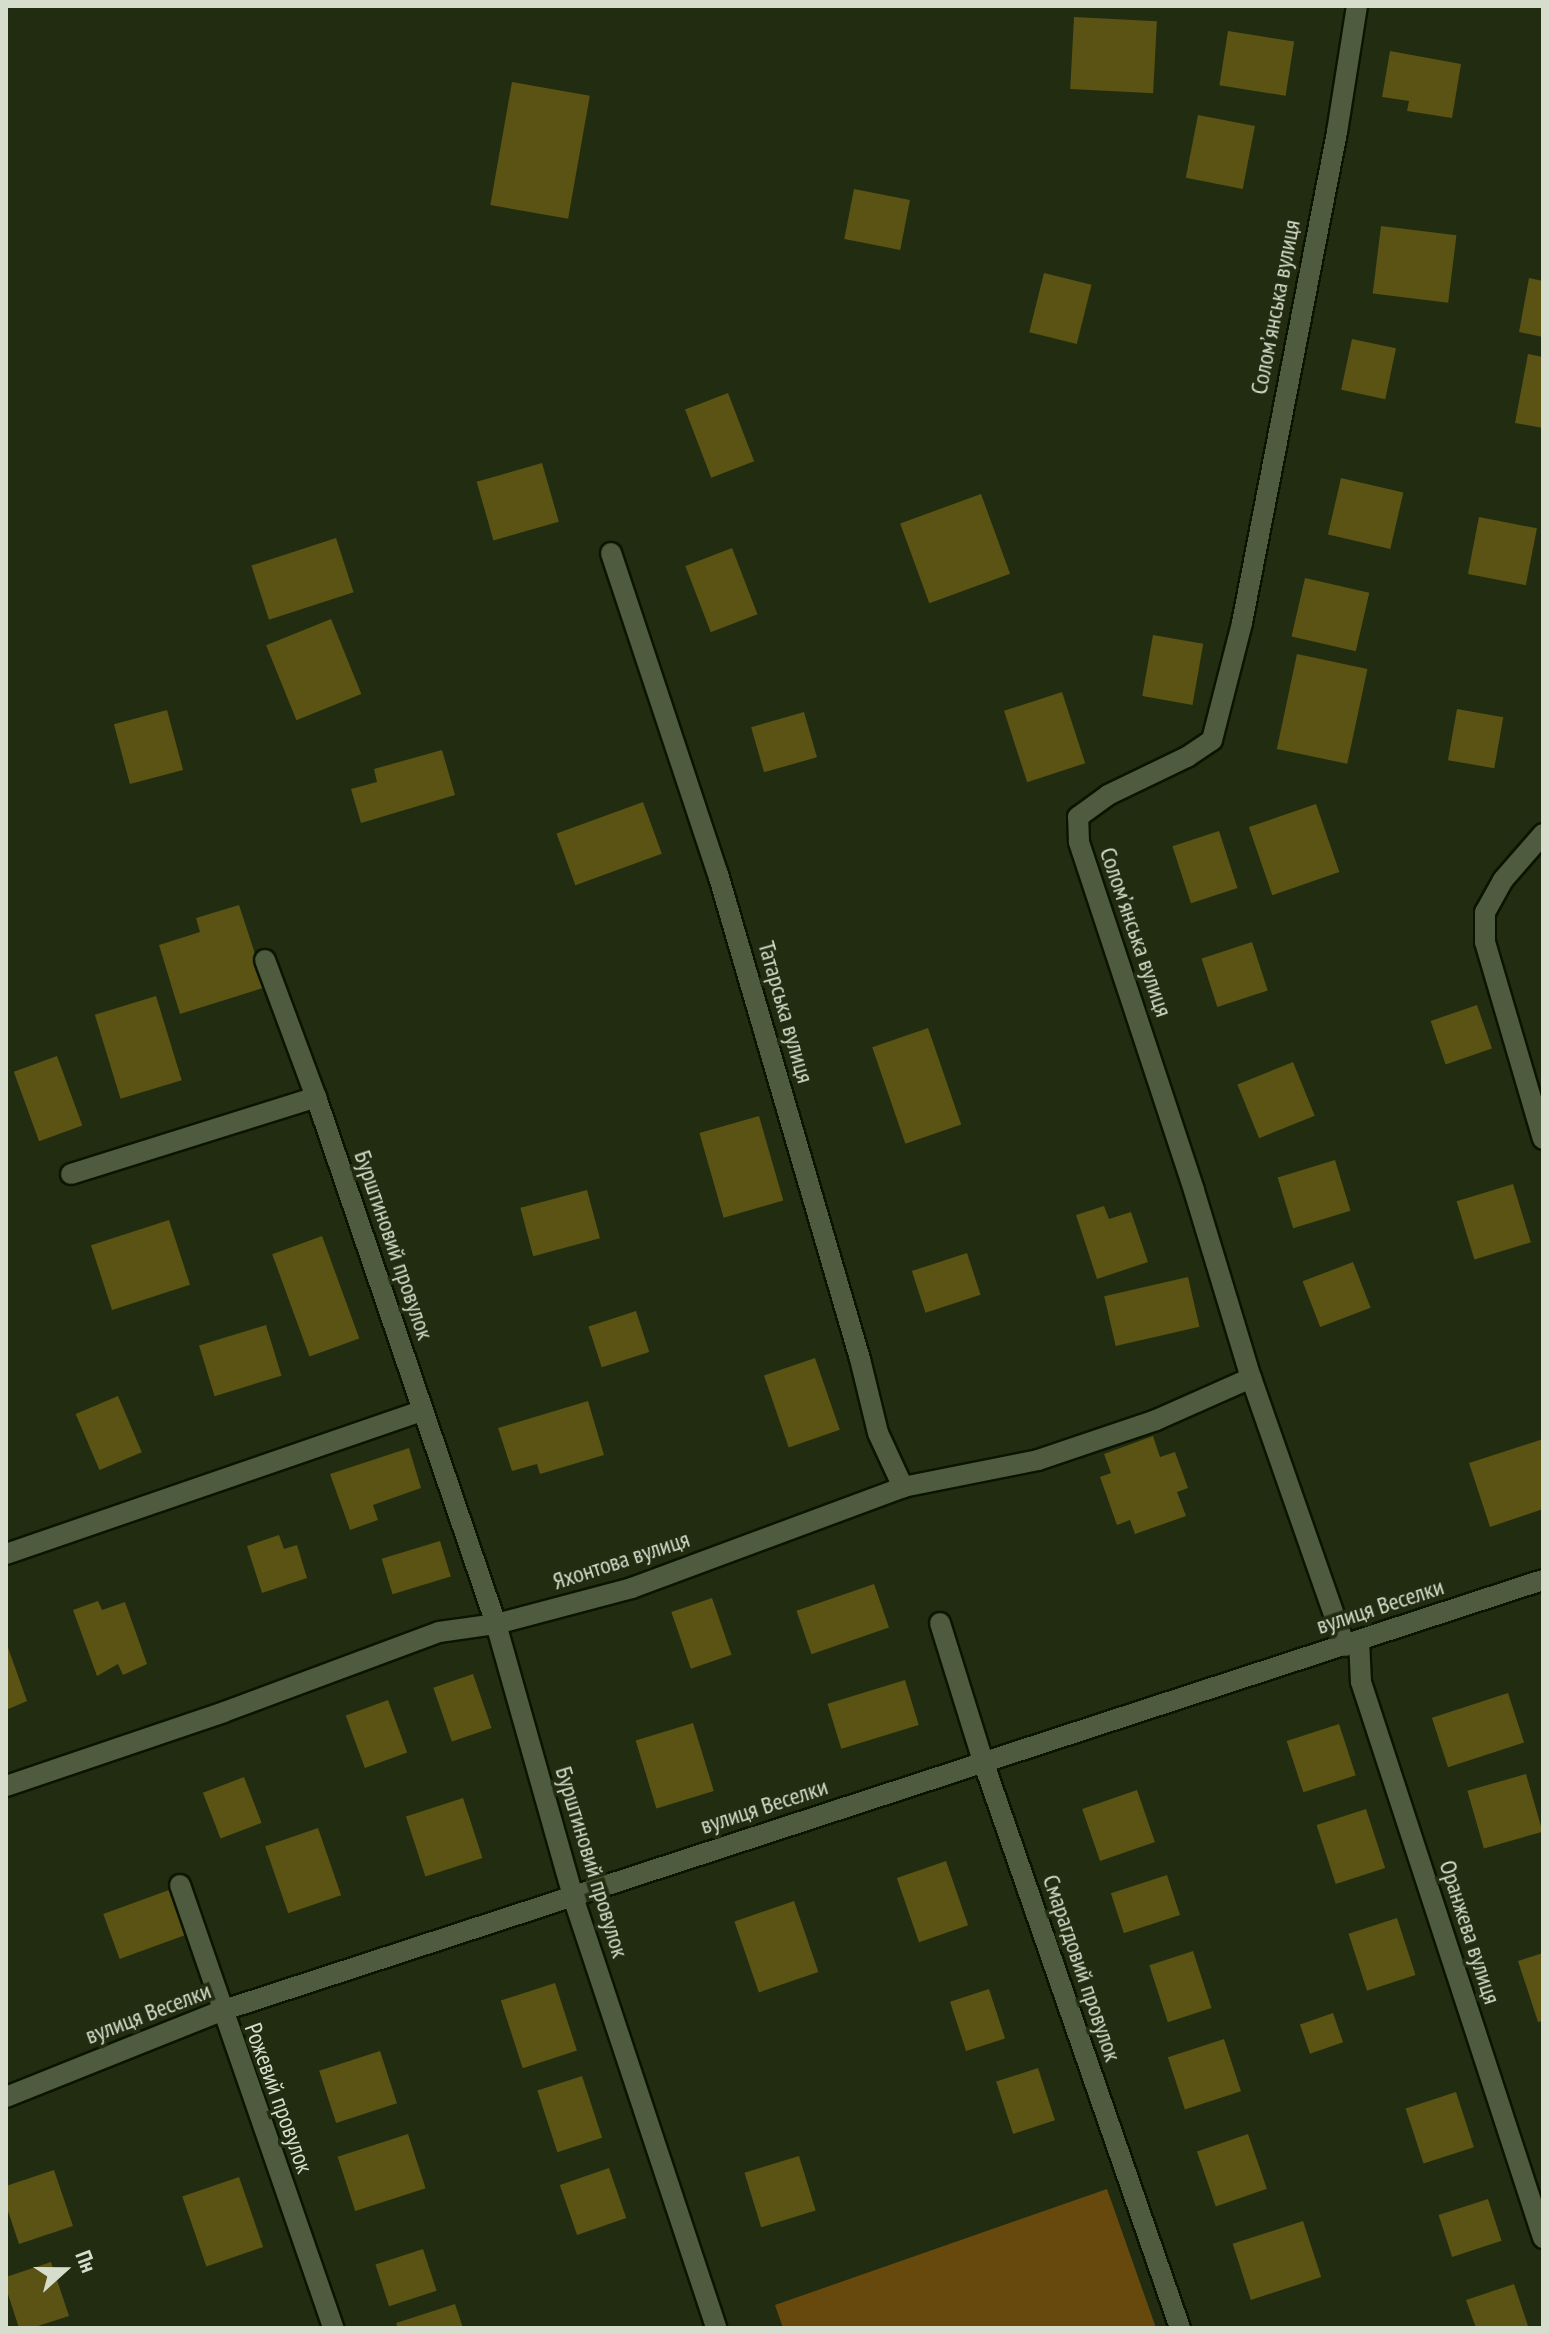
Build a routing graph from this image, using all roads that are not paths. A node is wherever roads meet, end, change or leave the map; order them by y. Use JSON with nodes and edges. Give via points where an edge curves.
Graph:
{"nodes":[{"id":1,"x":1357,"y":6,"type":"edge"},
{"id":2,"x":611,"y":553,"type":"dead end"},
{"id":3,"x":1543,"y":834,"type":"edge"},
{"id":4,"x":265,"y":960,"type":"dead end"},
{"id":5,"x":316,"y":1097,"type":"junction"},
{"id":6,"x":1543,"y":1139,"type":"edge"},
{"id":7,"x":71,"y":1174,"type":"dead end"},
{"id":8,"x":1251,"y":1378,"type":"junction"},
{"id":9,"x":422,"y":1411,"type":"junction"},
{"id":10,"x":903,"y":1487,"type":"junction"},
{"id":11,"x":6,"y":1554,"type":"edge"},
{"id":12,"x":1543,"y":1580,"type":"edge"},
{"id":13,"x":940,"y":1623,"type":"dead end"},
{"id":14,"x":496,"y":1624,"type":"junction"},
{"id":15,"x":1352,"y":1643,"type":"junction"},
{"id":16,"x":983,"y":1761,"type":"junction"},
{"id":17,"x":6,"y":1786,"type":"edge"},
{"id":18,"x":180,"y":1885,"type":"dead end"},
{"id":19,"x":573,"y":1897,"type":"junction"},
{"id":20,"x":221,"y":2011,"type":"junction"},
{"id":21,"x":6,"y":2097,"type":"edge"},
{"id":22,"x":1543,"y":2238,"type":"edge"},
{"id":23,"x":333,"y":2328,"type":"edge"},
{"id":24,"x":716,"y":2328,"type":"edge"},
{"id":25,"x":1180,"y":2328,"type":"edge"}],
"edges":[{"from":1,"to":8,"type":"street","name":"Соломʼянська вулиця","via":[[1242,623],[1216,729],[1212,740],[1187,757],[1108,795],[1078,817],[1079,842]]},
{"from":2,"to":10,"type":"street","name":"Татарська вулиця","via":[[718,874],[878,1433]]},
{"from":3,"to":6,"type":"street","via":[[1503,880],[1485,912],[1485,942]]},
{"from":4,"to":5,"type":"street","name":"Бурштиновий провулок"},
{"from":5,"to":7,"type":"street"},
{"from":5,"to":9,"type":"street","name":"Бурштиновий провулок"},
{"from":8,"to":10,"type":"street","name":"Яхонтова вулиця","via":[[1156,1420],[1038,1460]]},
{"from":8,"to":15,"type":"street","name":"Соломʼянська вулиця"},
{"from":9,"to":11,"type":"street"},
{"from":9,"to":14,"type":"street","name":"Бурштиновий провулок"},
{"from":10,"to":14,"type":"street","name":"Яхонтова вулиця","via":[[632,1588]]},
{"from":12,"to":15,"type":"street","name":"вулиця Веселки"},
{"from":13,"to":16,"type":"street","name":"Смарагдовий провулок"},
{"from":14,"to":17,"type":"street","name":"Яхонтова вулиця","via":[[439,1632]]},
{"from":14,"to":19,"type":"street","name":"Бурштиновий провулок"},
{"from":15,"to":16,"type":"street","name":"вулиця Веселки"},
{"from":15,"to":22,"type":"street","name":"Оранжева вулиця"},
{"from":16,"to":19,"type":"street","name":"вулиця Веселки"},
{"from":16,"to":25,"type":"street","name":"Смарагдовий провулок"},
{"from":18,"to":20,"type":"street","name":"Рожевий провулок"},
{"from":19,"to":20,"type":"street","name":"вулиця Веселки"},
{"from":19,"to":24,"type":"street","name":"Бурштиновий провулок"},
{"from":20,"to":21,"type":"street","name":"вулиця Веселки"},
{"from":20,"to":23,"type":"street","name":"Рожевий провулок"}]}
